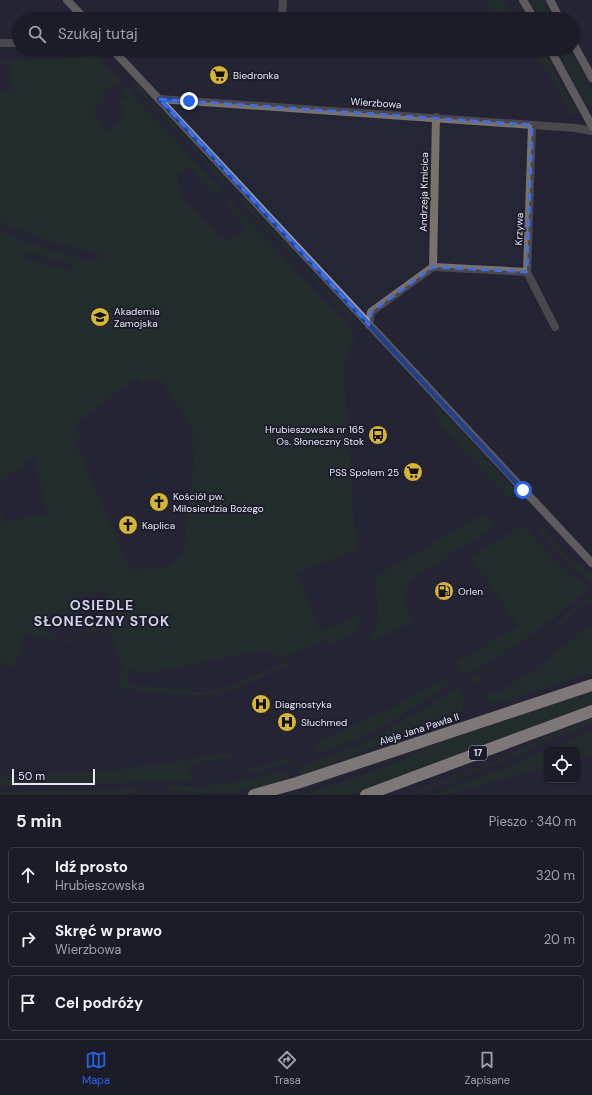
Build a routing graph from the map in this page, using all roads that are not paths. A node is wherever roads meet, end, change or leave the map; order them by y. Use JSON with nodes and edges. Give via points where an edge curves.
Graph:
{"nodes":[{"id":1,"x":67,"y":0,"type":"edge"},
{"id":2,"x":284,"y":0,"type":"edge"},
{"id":3,"x":524,"y":0,"type":"edge"},
{"id":4,"x":550,"y":0,"type":"edge"},
{"id":5,"x":78,"y":12,"type":"edge"},
{"id":6,"x":283,"y":12,"type":"edge"},
{"id":7,"x":530,"y":12,"type":"edge"},
{"id":8,"x":556,"y":12,"type":"edge"},
{"id":9,"x":0,"y":43,"type":"edge"},
{"id":10,"x":12,"y":43,"type":"edge"},
{"id":11,"x":119,"y":56,"type":"edge"},
{"id":12,"x":554,"y":56,"type":"edge"},
{"id":13,"x":580,"y":56,"type":"edge"},
{"id":14,"x":592,"y":78,"type":"edge"},
{"id":15,"x":159,"y":99,"type":"junction"},
{"id":16,"x":436,"y":117,"type":"junction"},
{"id":17,"x":532,"y":125,"type":"junction"},
{"id":18,"x":592,"y":126,"type":"edge"},
{"id":19,"x":592,"y":131,"type":"edge"},
{"id":20,"x":433,"y":266,"type":"junction"},
{"id":21,"x":527,"y":272,"type":"junction"},
{"id":22,"x":370,"y":325,"type":"junction"},
{"id":23,"x":555,"y":327,"type":"dead end"},
{"id":24,"x":592,"y":563,"type":"edge"},
{"id":25,"x":592,"y":685,"type":"edge"},
{"id":26,"x":592,"y":711,"type":"edge"},
{"id":27,"x":254,"y":795,"type":"edge"},
{"id":28,"x":366,"y":795,"type":"edge"}],
"edges":[{"from":1,"to":5,"type":"street"},
{"from":2,"to":6,"type":"street"},
{"from":3,"to":7,"type":"street"},
{"from":4,"to":8,"type":"street"},
{"from":9,"to":10,"type":"street"},
{"from":11,"to":15,"type":"street"},
{"from":12,"to":18,"type":"street"},
{"from":13,"to":14,"type":"street"},
{"from":15,"to":16,"type":"street","name":"Wierzbowa"},
{"from":15,"to":22,"type":"street"},
{"from":16,"to":17,"type":"street","name":"Wierzbowa"},
{"from":16,"to":20,"type":"street","name":"Andrzeja Kmicica"},
{"from":17,"to":19,"type":"street","name":"Wierzbowa"},
{"from":17,"to":21,"type":"street","name":"Krzywa"},
{"from":20,"to":21,"type":"street"},
{"from":20,"to":22,"type":"street","via":[[371,312]]},
{"from":21,"to":23,"type":"street","name":"Krzywa"},
{"from":22,"to":24,"type":"street"},
{"from":25,"to":27,"type":"highway","name":"Aleje Jana Pawła II"},
{"from":26,"to":28,"type":"highway","number":"17"}]}
